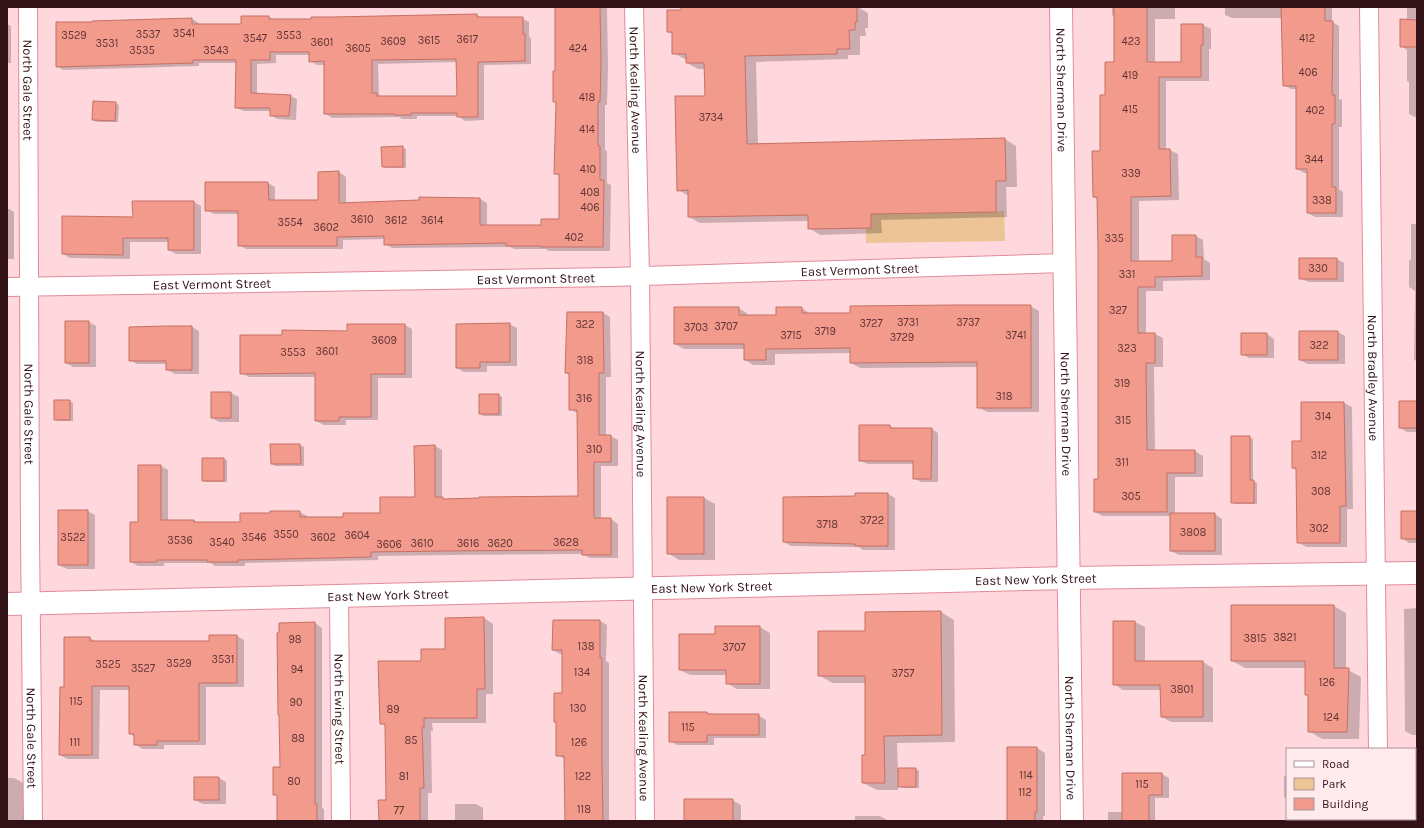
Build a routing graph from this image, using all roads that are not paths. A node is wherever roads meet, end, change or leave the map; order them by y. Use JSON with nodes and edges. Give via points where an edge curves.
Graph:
{"nodes":[{"id":1,"x":28,"y":7,"type":"edge"},
{"id":2,"x":634,"y":7,"type":"edge"},
{"id":3,"x":1061,"y":7,"type":"edge"},
{"id":4,"x":1369,"y":7,"type":"edge"},
{"id":5,"x":1065,"y":264,"type":"junction"},
{"id":6,"x":640,"y":275,"type":"junction"},
{"id":7,"x":7,"y":287,"type":"edge"},
{"id":8,"x":29,"y":288,"type":"junction"},
{"id":9,"x":1417,"y":573,"type":"edge"},
{"id":10,"x":1375,"y":574,"type":"junction"},
{"id":11,"x":1069,"y":578,"type":"junction"},
{"id":12,"x":642,"y":589,"type":"junction"},
{"id":13,"x":339,"y":596,"type":"junction"},
{"id":14,"x":7,"y":604,"type":"edge"},
{"id":15,"x":30,"y":604,"type":"junction"},
{"id":16,"x":1378,"y":748,"type":"edge"},
{"id":17,"x":33,"y":821,"type":"edge"},
{"id":18,"x":341,"y":821,"type":"edge"},
{"id":19,"x":645,"y":821,"type":"edge"},
{"id":20,"x":1072,"y":821,"type":"edge"}],
"edges":[{"from":1,"to":8,"type":"street","name":"North Gale Street"},
{"from":2,"to":6,"type":"street","name":"North Kealing Avenue"},
{"from":3,"to":5,"type":"main road","name":"North Sherman Drive"},
{"from":4,"to":10,"type":"street","name":"North Bradley Avenue"},
{"from":5,"to":6,"type":"street","name":"East Vermont Street"},
{"from":5,"to":11,"type":"main road","name":"North Sherman Drive"},
{"from":6,"to":8,"type":"street","name":"East Vermont Street"},
{"from":6,"to":12,"type":"street","name":"North Kealing Avenue"},
{"from":7,"to":8,"type":"street","name":"East Vermont Street"},
{"from":8,"to":15,"type":"street","name":"North Gale Street"},
{"from":9,"to":10,"type":"main road","name":"East New York Street"},
{"from":10,"to":11,"type":"main road","name":"East New York Street"},
{"from":10,"to":16,"type":"street","name":"North Bradley Avenue"},
{"from":11,"to":12,"type":"main road","name":"East New York Street"},
{"from":11,"to":20,"type":"main road","name":"North Sherman Drive"},
{"from":12,"to":13,"type":"main road","name":"East New York Street"},
{"from":12,"to":19,"type":"street","name":"North Kealing Avenue"},
{"from":13,"to":15,"type":"main road","name":"East New York Street"},
{"from":13,"to":18,"type":"street","name":"North Ewing Street"},
{"from":14,"to":15,"type":"main road","name":"East New York Street"},
{"from":15,"to":17,"type":"street","name":"North Gale Street"}]}
